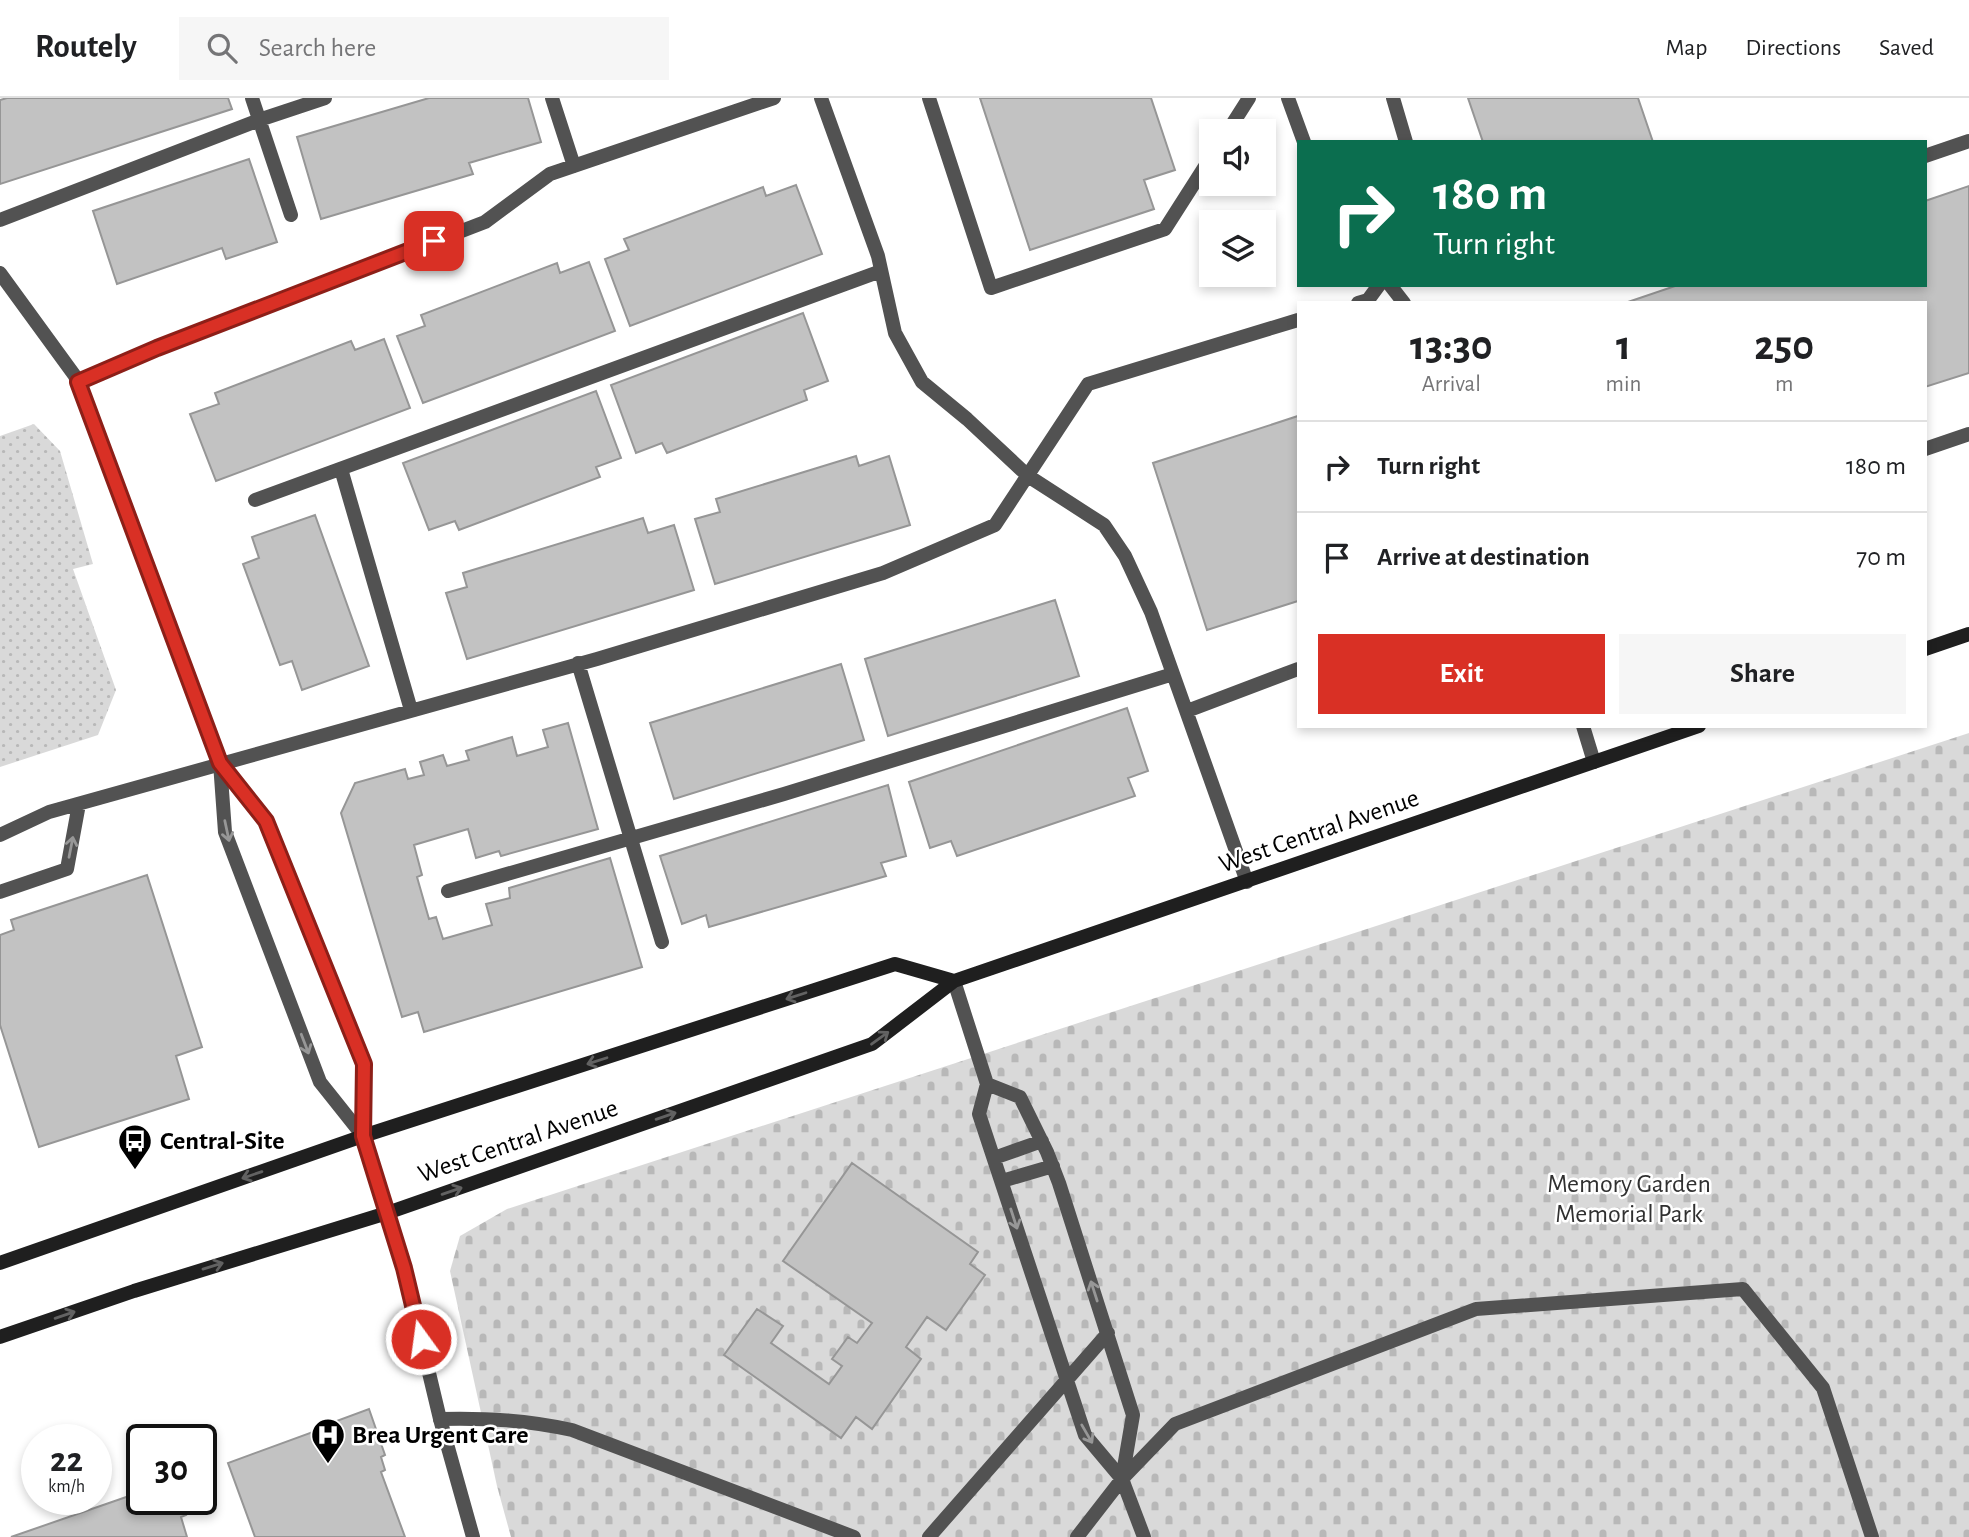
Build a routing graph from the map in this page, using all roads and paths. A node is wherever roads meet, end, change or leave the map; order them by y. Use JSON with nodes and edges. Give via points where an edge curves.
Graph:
{"nodes":[{"id":1,"x":252,"y":98,"type":"edge"},
{"id":2,"x":325,"y":98,"type":"edge"},
{"id":3,"x":552,"y":98,"type":"edge"},
{"id":4,"x":774,"y":98,"type":"edge"},
{"id":5,"x":821,"y":98,"type":"edge"},
{"id":6,"x":929,"y":98,"type":"edge"},
{"id":7,"x":1249,"y":98,"type":"edge"},
{"id":8,"x":1288,"y":98,"type":"edge"},
{"id":9,"x":1393,"y":98,"type":"edge"},
{"id":10,"x":1236,"y":119,"type":"edge"},
{"id":11,"x":259,"y":120,"type":"junction"},
{"id":12,"x":1303,"y":140,"type":"edge"},
{"id":13,"x":1405,"y":140,"type":"edge"},
{"id":14,"x":1969,"y":141,"type":"edge"},
{"id":15,"x":1927,"y":155,"type":"edge"},
{"id":16,"x":574,"y":166,"type":"junction"},
{"id":17,"x":1199,"y":176,"type":"edge"},
{"id":18,"x":291,"y":215,"type":"dead end"},
{"id":19,"x":0,"y":220,"type":"edge"},
{"id":20,"x":881,"y":271,"type":"junction"},
{"id":21,"x":0,"y":273,"type":"edge"},
{"id":22,"x":1378,"y":287,"type":"edge"},
{"id":23,"x":1392,"y":287,"type":"edge"},
{"id":24,"x":1365,"y":301,"type":"edge"},
{"id":25,"x":1402,"y":301,"type":"edge"},
{"id":26,"x":1297,"y":320,"type":"edge"},
{"id":27,"x":78,"y":382,"type":"junction"},
{"id":28,"x":1969,"y":434,"type":"edge"},
{"id":29,"x":1927,"y":448,"type":"edge"},
{"id":30,"x":341,"y":469,"type":"junction"},
{"id":31,"x":1028,"y":476,"type":"junction"},
{"id":32,"x":255,"y":500,"type":"dead end"},
{"id":33,"x":1969,"y":634,"type":"edge"},
{"id":34,"x":1927,"y":648,"type":"edge"},
{"id":35,"x":578,"y":663,"type":"junction"},
{"id":36,"x":1297,"y":669,"type":"edge"},
{"id":37,"x":1173,"y":674,"type":"junction"},
{"id":38,"x":411,"y":710,"type":"junction"},
{"id":39,"x":1187,"y":711,"type":"junction"},
{"id":40,"x":1584,"y":728,"type":"edge"},
{"id":41,"x":1693,"y":728,"type":"edge"},
{"id":42,"x":1594,"y":762,"type":"junction"},
{"id":43,"x":220,"y":763,"type":"junction"},
{"id":44,"x":79,"y":804,"type":"junction"},
{"id":45,"x":0,"y":835,"type":"edge"},
{"id":46,"x":631,"y":838,"type":"junction"},
{"id":47,"x":1247,"y":882,"type":"junction"},
{"id":48,"x":448,"y":891,"type":"dead end"},
{"id":49,"x":0,"y":892,"type":"edge"},
{"id":50,"x":662,"y":942,"type":"dead end"},
{"id":51,"x":954,"y":981,"type":"junction"},
{"id":52,"x":987,"y":1084,"type":"junction"},
{"id":53,"x":363,"y":1136,"type":"junction"},
{"id":54,"x":1042,"y":1141,"type":"junction"},
{"id":55,"x":994,"y":1158,"type":"junction"},
{"id":56,"x":1053,"y":1166,"type":"junction"},
{"id":57,"x":1002,"y":1181,"type":"junction"},
{"id":58,"x":387,"y":1213,"type":"junction"},
{"id":59,"x":0,"y":1263,"type":"edge"},
{"id":60,"x":1108,"y":1333,"type":"junction"},
{"id":61,"x":0,"y":1337,"type":"edge"},
{"id":62,"x":1066,"y":1380,"type":"junction"},
{"id":63,"x":440,"y":1419,"type":"junction"},
{"id":64,"x":1122,"y":1479,"type":"junction"},
{"id":65,"x":472,"y":1537,"type":"edge"},
{"id":66,"x":854,"y":1537,"type":"edge"},
{"id":67,"x":929,"y":1537,"type":"edge"},
{"id":68,"x":1077,"y":1537,"type":"edge"},
{"id":69,"x":1144,"y":1537,"type":"edge"},
{"id":70,"x":1872,"y":1537,"type":"edge"}],
"edges":[{"from":1,"to":11,"type":"street"},
{"from":2,"to":11,"type":"street"},
{"from":3,"to":16,"type":"street"},
{"from":4,"to":16,"type":"street"},
{"from":5,"to":20,"type":"street"},
{"from":6,"to":17,"type":"street","via":[[991,288],[1165,229]]},
{"from":7,"to":10,"type":"street"},
{"from":8,"to":12,"type":"street"},
{"from":9,"to":13,"type":"street"},
{"from":11,"to":18,"type":"street"},
{"from":11,"to":19,"type":"street"},
{"from":14,"to":15,"type":"street"},
{"from":16,"to":27,"type":"street","via":[[550,174],[485,222]]},
{"from":20,"to":30,"type":"street"},
{"from":20,"to":31,"type":"street","via":[[895,333],[922,382]]},
{"from":21,"to":27,"type":"street"},
{"from":22,"to":24,"type":"street"},
{"from":23,"to":25,"type":"street"},
{"from":26,"to":31,"type":"street","via":[[1088,384]]},
{"from":27,"to":43,"type":"street"},
{"from":28,"to":29,"type":"street"},
{"from":30,"to":32,"type":"street"},
{"from":30,"to":38,"type":"street"},
{"from":31,"to":35,"type":"street","via":[[995,525],[883,573]]},
{"from":31,"to":37,"type":"street","via":[[1104,525],[1125,556],[1151,612]]},
{"from":33,"to":34,"type":"main road"},
{"from":35,"to":38,"type":"street"},
{"from":35,"to":46,"type":"street"},
{"from":36,"to":39,"type":"street"},
{"from":37,"to":39,"type":"street"},
{"from":37,"to":46,"type":"street"},
{"from":38,"to":43,"type":"street"},
{"from":39,"to":47,"type":"street"},
{"from":40,"to":42,"type":"street"},
{"from":41,"to":42,"type":"main road","name":"West Central Avenue"},
{"from":42,"to":47,"type":"main road","name":"West Central Avenue"},
{"from":43,"to":44,"type":"street"},
{"from":43,"to":53,"type":"street","one_way":true,"via":[[225,832],[320,1082]]},
{"from":43,"to":53,"type":"street","via":[[266,821],[364,1064]]},
{"from":44,"to":45,"type":"street","via":[[49,812]]},
{"from":49,"to":44,"type":"street","one_way":true,"via":[[67,869]]},
{"from":46,"to":48,"type":"street"},
{"from":46,"to":50,"type":"street"},
{"from":47,"to":51,"type":"main road","name":"West Central Avenue"},
{"from":51,"to":52,"type":"street"},
{"from":51,"to":53,"type":"main road","name":"West Central Avenue","one_way":true,"via":[[895,964]]},
{"from":58,"to":51,"type":"main road","name":"West Central Avenue","one_way":true,"via":[[872,1045]]},
{"from":52,"to":54,"type":"street","via":[[1020,1097]]},
{"from":52,"to":55,"type":"street","via":[[979,1114]]},
{"from":53,"to":58,"type":"street"},
{"from":53,"to":59,"type":"main road","name":"West Central Avenue","one_way":true},
{"from":54,"to":55,"type":"street"},
{"from":54,"to":56,"type":"street"},
{"from":55,"to":57,"type":"street"},
{"from":56,"to":57,"type":"street"},
{"from":60,"to":56,"type":"street","one_way":true},
{"from":57,"to":62,"type":"street","one_way":true},
{"from":61,"to":58,"type":"main road","name":"West Central Avenue","one_way":true},
{"from":58,"to":63,"type":"street"},
{"from":60,"to":62,"type":"street"},
{"from":60,"to":64,"type":"street","via":[[1133,1415]]},
{"from":62,"to":64,"type":"street","one_way":true,"via":[[1084,1435]]},
{"from":62,"to":67,"type":"street"},
{"from":63,"to":65,"type":"street"},
{"from":63,"to":66,"type":"street","via":[[529,1421],[572,1430]]},
{"from":64,"to":68,"type":"street"},
{"from":64,"to":69,"type":"street"},
{"from":64,"to":70,"type":"street","via":[[1175,1424],[1476,1309],[1743,1289],[1824,1388]]}]}
